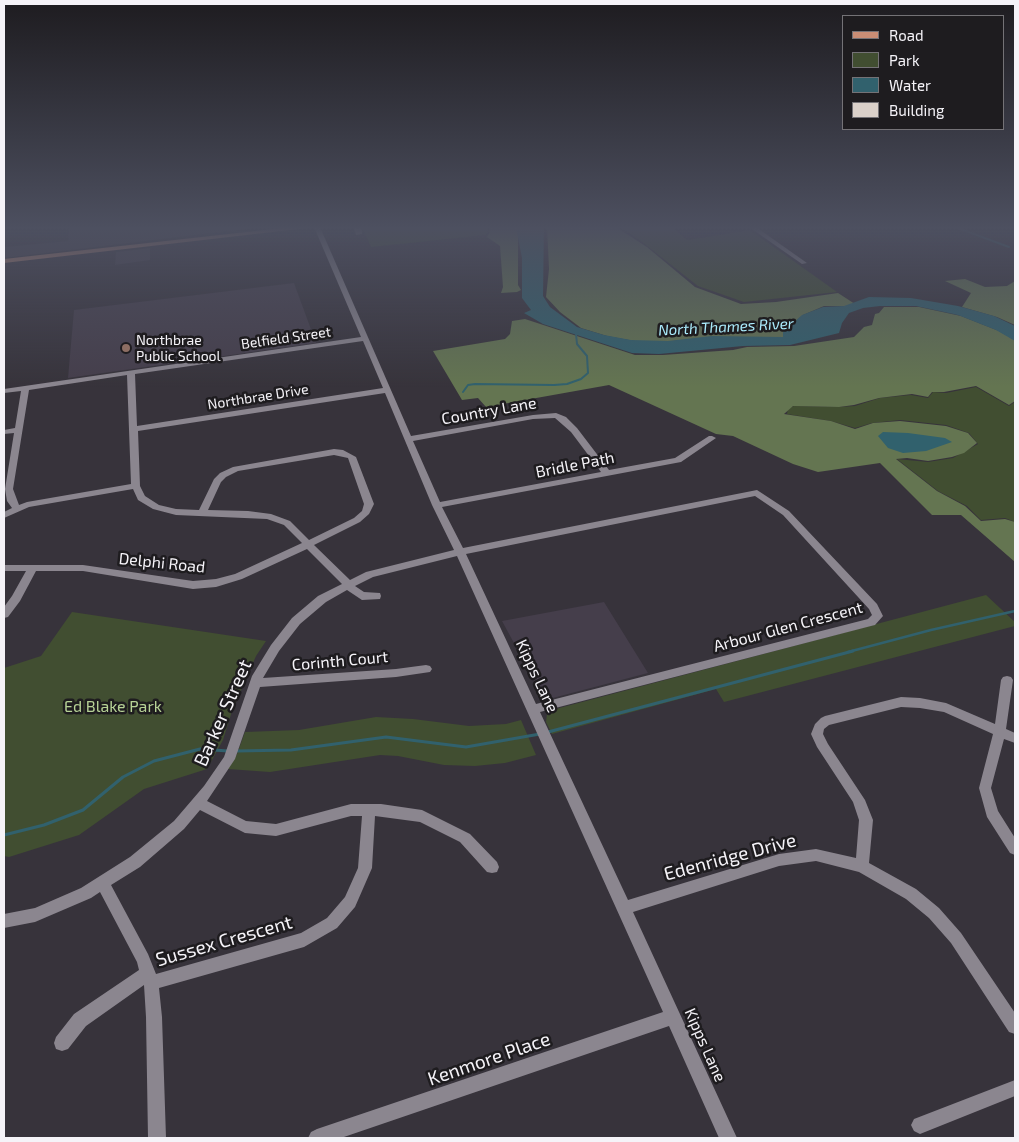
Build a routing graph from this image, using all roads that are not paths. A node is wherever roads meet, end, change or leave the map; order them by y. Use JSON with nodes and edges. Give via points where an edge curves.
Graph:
{"nodes":[{"id":1,"x":340,"y":280,"type":"edge"},
{"id":2,"x":365,"y":339,"type":"junction"},
{"id":3,"x":131,"y":373,"type":"junction"},
{"id":4,"x":26,"y":388,"type":"junction"},
{"id":5,"x":386,"y":390,"type":"junction"},
{"id":6,"x":4,"y":391,"type":"edge"},
{"id":7,"x":133,"y":428,"type":"junction"},
{"id":8,"x":19,"y":430,"type":"junction"},
{"id":9,"x":4,"y":432,"type":"edge"},
{"id":10,"x":712,"y":438,"type":"dead end"},
{"id":11,"x":408,"y":439,"type":"junction"},
{"id":12,"x":606,"y":474,"type":"junction"},
{"id":13,"x":136,"y":486,"type":"junction"},
{"id":14,"x":437,"y":506,"type":"junction"},
{"id":15,"x":16,"y":508,"type":"junction"},
{"id":16,"x":202,"y":513,"type":"junction"},
{"id":17,"x":4,"y":515,"type":"edge"},
{"id":18,"x":309,"y":544,"type":"junction"},
{"id":19,"x":460,"y":552,"type":"junction"},
{"id":20,"x":4,"y":568,"type":"edge"},
{"id":21,"x":32,"y":569,"type":"junction"},
{"id":22,"x":347,"y":585,"type":"junction"},
{"id":23,"x":376,"y":596,"type":"dead end"},
{"id":24,"x":4,"y":614,"type":"edge"},
{"id":25,"x":426,"y":669,"type":"dead end"},
{"id":26,"x":1007,"y":680,"type":"dead end"},
{"id":27,"x":256,"y":683,"type":"junction"},
{"id":28,"x":532,"y":709,"type":"junction"},
{"id":29,"x":1000,"y":731,"type":"junction"},
{"id":30,"x":1015,"y":738,"type":"edge"},
{"id":31,"x":198,"y":803,"type":"junction"},
{"id":32,"x":369,"y":811,"type":"junction"},
{"id":33,"x":1015,"y":848,"type":"edge"},
{"id":34,"x":862,"y":866,"type":"junction"},
{"id":35,"x":492,"y":867,"type":"dead end"},
{"id":36,"x":102,"y":883,"type":"junction"},
{"id":37,"x":624,"y":908,"type":"junction"},
{"id":38,"x":4,"y":921,"type":"edge"},
{"id":39,"x":149,"y":978,"type":"junction"},
{"id":40,"x":673,"y":1017,"type":"junction"},
{"id":41,"x":1015,"y":1026,"type":"edge"},
{"id":42,"x":62,"y":1043,"type":"dead end"},
{"id":43,"x":1015,"y":1088,"type":"edge"},
{"id":44,"x":920,"y":1125,"type":"dead end"},
{"id":45,"x":157,"y":1138,"type":"edge"},
{"id":46,"x":318,"y":1138,"type":"edge"},
{"id":47,"x":728,"y":1138,"type":"edge"}],
"edges":[{"from":1,"to":2,"type":"street","name":"Kipps Lane"},
{"from":2,"to":3,"type":"street","name":"Belfield Street"},
{"from":2,"to":5,"type":"street","name":"Kipps Lane"},
{"from":3,"to":4,"type":"street","name":"Belfield Street"},
{"from":3,"to":7,"type":"street"},
{"from":4,"to":6,"type":"street","name":"Belfield Street"},
{"from":4,"to":8,"type":"street"},
{"from":5,"to":7,"type":"street","name":"Northbrae Drive"},
{"from":5,"to":11,"type":"street","name":"Kipps Lane"},
{"from":7,"to":13,"type":"street"},
{"from":8,"to":9,"type":"street"},
{"from":8,"to":15,"type":"street","via":[[9,489]]},
{"from":10,"to":12,"type":"street","name":"Bridle Path","via":[[681,459]]},
{"from":11,"to":12,"type":"street","name":"Country Lane","via":[[556,415],[574,430]]},
{"from":11,"to":14,"type":"street","name":"Kipps Lane"},
{"from":12,"to":14,"type":"street","name":"Bridle Path"},
{"from":13,"to":15,"type":"street"},
{"from":13,"to":16,"type":"street","via":[[141,498],[156,507]]},
{"from":14,"to":19,"type":"street","name":"Kipps Lane"},
{"from":15,"to":17,"type":"street"},
{"from":16,"to":18,"type":"street","via":[[268,516],[286,524]]},
{"from":16,"to":18,"type":"street","name":"Delphi Road","via":[[217,481],[236,469],[334,452],[352,457],[369,504],[366,512],[357,520]]},
{"from":18,"to":21,"type":"street","name":"Delphi Road","via":[[258,570],[216,583],[192,585],[84,568]]},
{"from":18,"to":22,"type":"street"},
{"from":19,"to":22,"type":"street","name":"Barker Street","via":[[370,574]]},
{"from":19,"to":28,"type":"street","name":"Kipps Lane"},
{"from":19,"to":28,"type":"street","name":"Arbour Glen Crescent","via":[[757,493],[786,513],[878,616],[871,622]]},
{"from":20,"to":21,"type":"street","name":"Delphi Road"},
{"from":21,"to":24,"type":"street"},
{"from":22,"to":23,"type":"street","via":[[362,596]]},
{"from":22,"to":27,"type":"street","name":"Barker Street","via":[[322,599],[296,621],[275,648]]},
{"from":25,"to":27,"type":"street","name":"Corinth Court"},
{"from":26,"to":29,"type":"street"},
{"from":27,"to":31,"type":"street","name":"Barker Street","via":[[231,751]]},
{"from":28,"to":37,"type":"street","name":"Kipps Lane"},
{"from":29,"to":30,"type":"street"},
{"from":29,"to":33,"type":"street","via":[[985,788],[992,813]]},
{"from":29,"to":34,"type":"street","via":[[946,708],[920,703],[901,702],[825,721],[818,734],[823,747],[859,800],[866,820]]},
{"from":31,"to":32,"type":"street","via":[[245,827],[276,830],[351,810]]},
{"from":31,"to":36,"type":"street","name":"Barker Street","via":[[179,826],[135,862]]},
{"from":32,"to":35,"type":"street","via":[[422,816],[465,838]]},
{"from":32,"to":39,"type":"street","name":"Sussex Crescent","via":[[366,868],[350,902],[332,923],[304,940]]},
{"from":34,"to":37,"type":"street","name":"Edenridge Drive","via":[[816,855],[779,860]]},
{"from":34,"to":41,"type":"street","name":"Edenridge Drive","via":[[911,894],[934,913],[956,938]]},
{"from":36,"to":38,"type":"street","name":"Barker Street","via":[[35,915]]},
{"from":36,"to":39,"type":"street"},
{"from":37,"to":40,"type":"street","name":"Kipps Lane"},
{"from":39,"to":42,"type":"street","name":"Sussex Crescent","via":[[80,1020]]},
{"from":39,"to":45,"type":"street","via":[[154,1018]]},
{"from":40,"to":46,"type":"street","name":"Kenmore Place"},
{"from":40,"to":47,"type":"street","name":"Kipps Lane"},
{"from":43,"to":44,"type":"street"}]}
